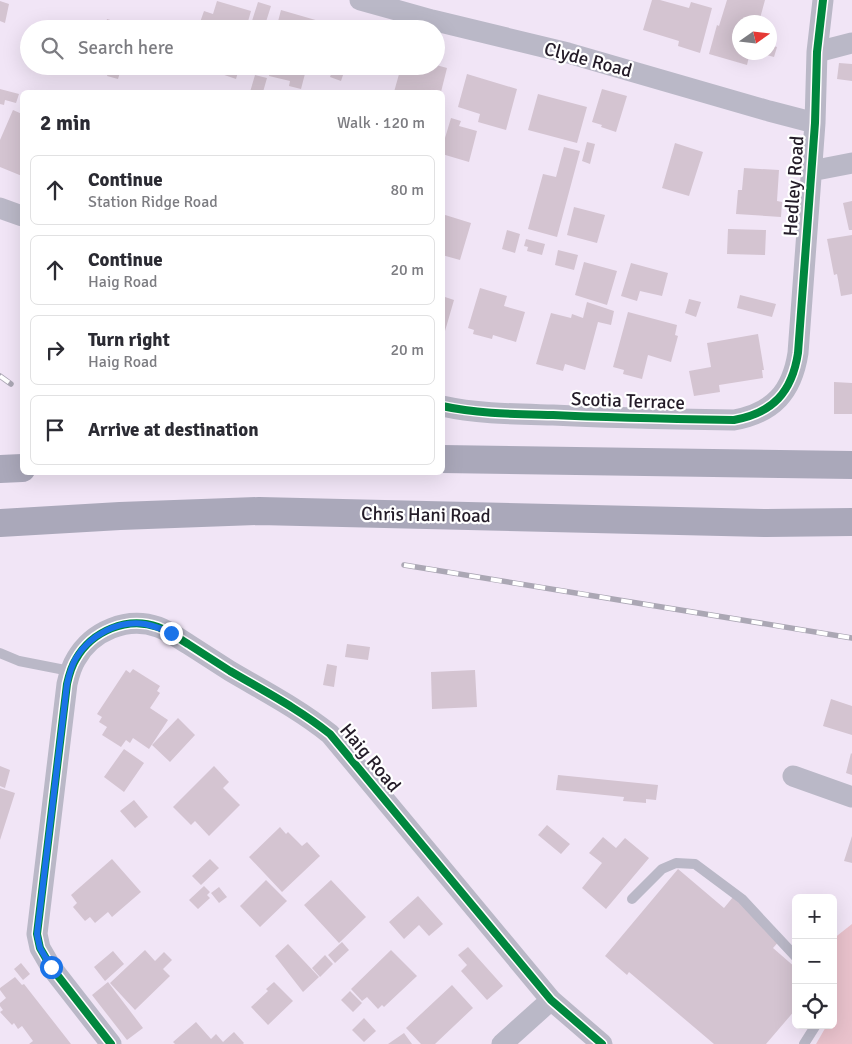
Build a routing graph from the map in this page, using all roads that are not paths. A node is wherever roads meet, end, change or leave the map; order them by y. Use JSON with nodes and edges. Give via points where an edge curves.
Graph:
{"nodes":[{"id":1,"x":360,"y":0,"type":"edge"},
{"id":2,"x":823,"y":0,"type":"edge"},
{"id":3,"x":432,"y":20,"type":"edge"},
{"id":4,"x":445,"y":23,"type":"edge"},
{"id":5,"x":852,"y":43,"type":"edge"},
{"id":6,"x":817,"y":52,"type":"junction"},
{"id":7,"x":815,"y":123,"type":"junction"},
{"id":8,"x":852,"y":163,"type":"edge"},
{"id":9,"x":811,"y":171,"type":"junction"},
{"id":10,"x":0,"y":208,"type":"edge"},
{"id":11,"x":20,"y":215,"type":"edge"},
{"id":12,"x":794,"y":374,"type":"joint"},
{"id":13,"x":445,"y":407,"type":"edge"},
{"id":14,"x":445,"y":459,"type":"edge"},
{"id":15,"x":852,"y":465,"type":"edge"},
{"id":16,"x":20,"y":468,"type":"edge"},
{"id":17,"x":0,"y":469,"type":"edge"},
{"id":18,"x":852,"y":522,"type":"edge"},
{"id":19,"x":0,"y":524,"type":"edge"},
{"id":20,"x":0,"y":654,"type":"edge"},
{"id":21,"x":69,"y":678,"type":"junction"},
{"id":22,"x":794,"y":776,"type":"dead end"},
{"id":23,"x":852,"y":797,"type":"edge"},
{"id":24,"x":632,"y":899,"type":"dead end"},
{"id":25,"x":792,"y":953,"type":"edge"},
{"id":26,"x":551,"y":1000,"type":"junction"},
{"id":27,"x":813,"y":1029,"type":"edge"},
{"id":28,"x":111,"y":1044,"type":"edge"},
{"id":29,"x":502,"y":1044,"type":"edge"},
{"id":30,"x":602,"y":1044,"type":"edge"},
{"id":31,"x":804,"y":1044,"type":"edge"}],
"edges":[{"from":1,"to":3,"type":"street","name":"Clyde Road"},
{"from":2,"to":6,"type":"street","name":"Hedley Road"},
{"from":4,"to":7,"type":"street","name":"Clyde Road"},
{"from":5,"to":6,"type":"street"},
{"from":6,"to":7,"type":"street","name":"Hedley Road"},
{"from":7,"to":9,"type":"street","name":"Hedley Road"},
{"from":8,"to":9,"type":"street"},
{"from":9,"to":12,"type":"street","name":"Hedley Road"},
{"from":10,"to":11,"type":"street"},
{"from":12,"to":13,"type":"street","name":"Scotia Terrace","via":[[780,397],[770,406],[759,413],[734,420],[500,413]]},
{"from":14,"to":15,"type":"main road"},
{"from":16,"to":17,"type":"main road"},
{"from":18,"to":19,"type":"main road","name":"Chris Hani Road","via":[[767,523],[259,511]]},
{"from":20,"to":21,"type":"lane"},
{"from":21,"to":26,"type":"street","name":"Haig Road","via":[[83,648],[104,631],[117,626],[144,624],[171,633],[316,722],[330,734]]},
{"from":21,"to":28,"type":"street","via":[[37,934],[40,948],[51,967]]},
{"from":22,"to":23,"type":"street"},
{"from":24,"to":25,"type":"lane","via":[[662,869],[676,863],[695,864],[742,899]]},
{"from":26,"to":29,"type":"street"},
{"from":26,"to":30,"type":"street","name":"Haig Road"},
{"from":27,"to":31,"type":"lane"}]}
